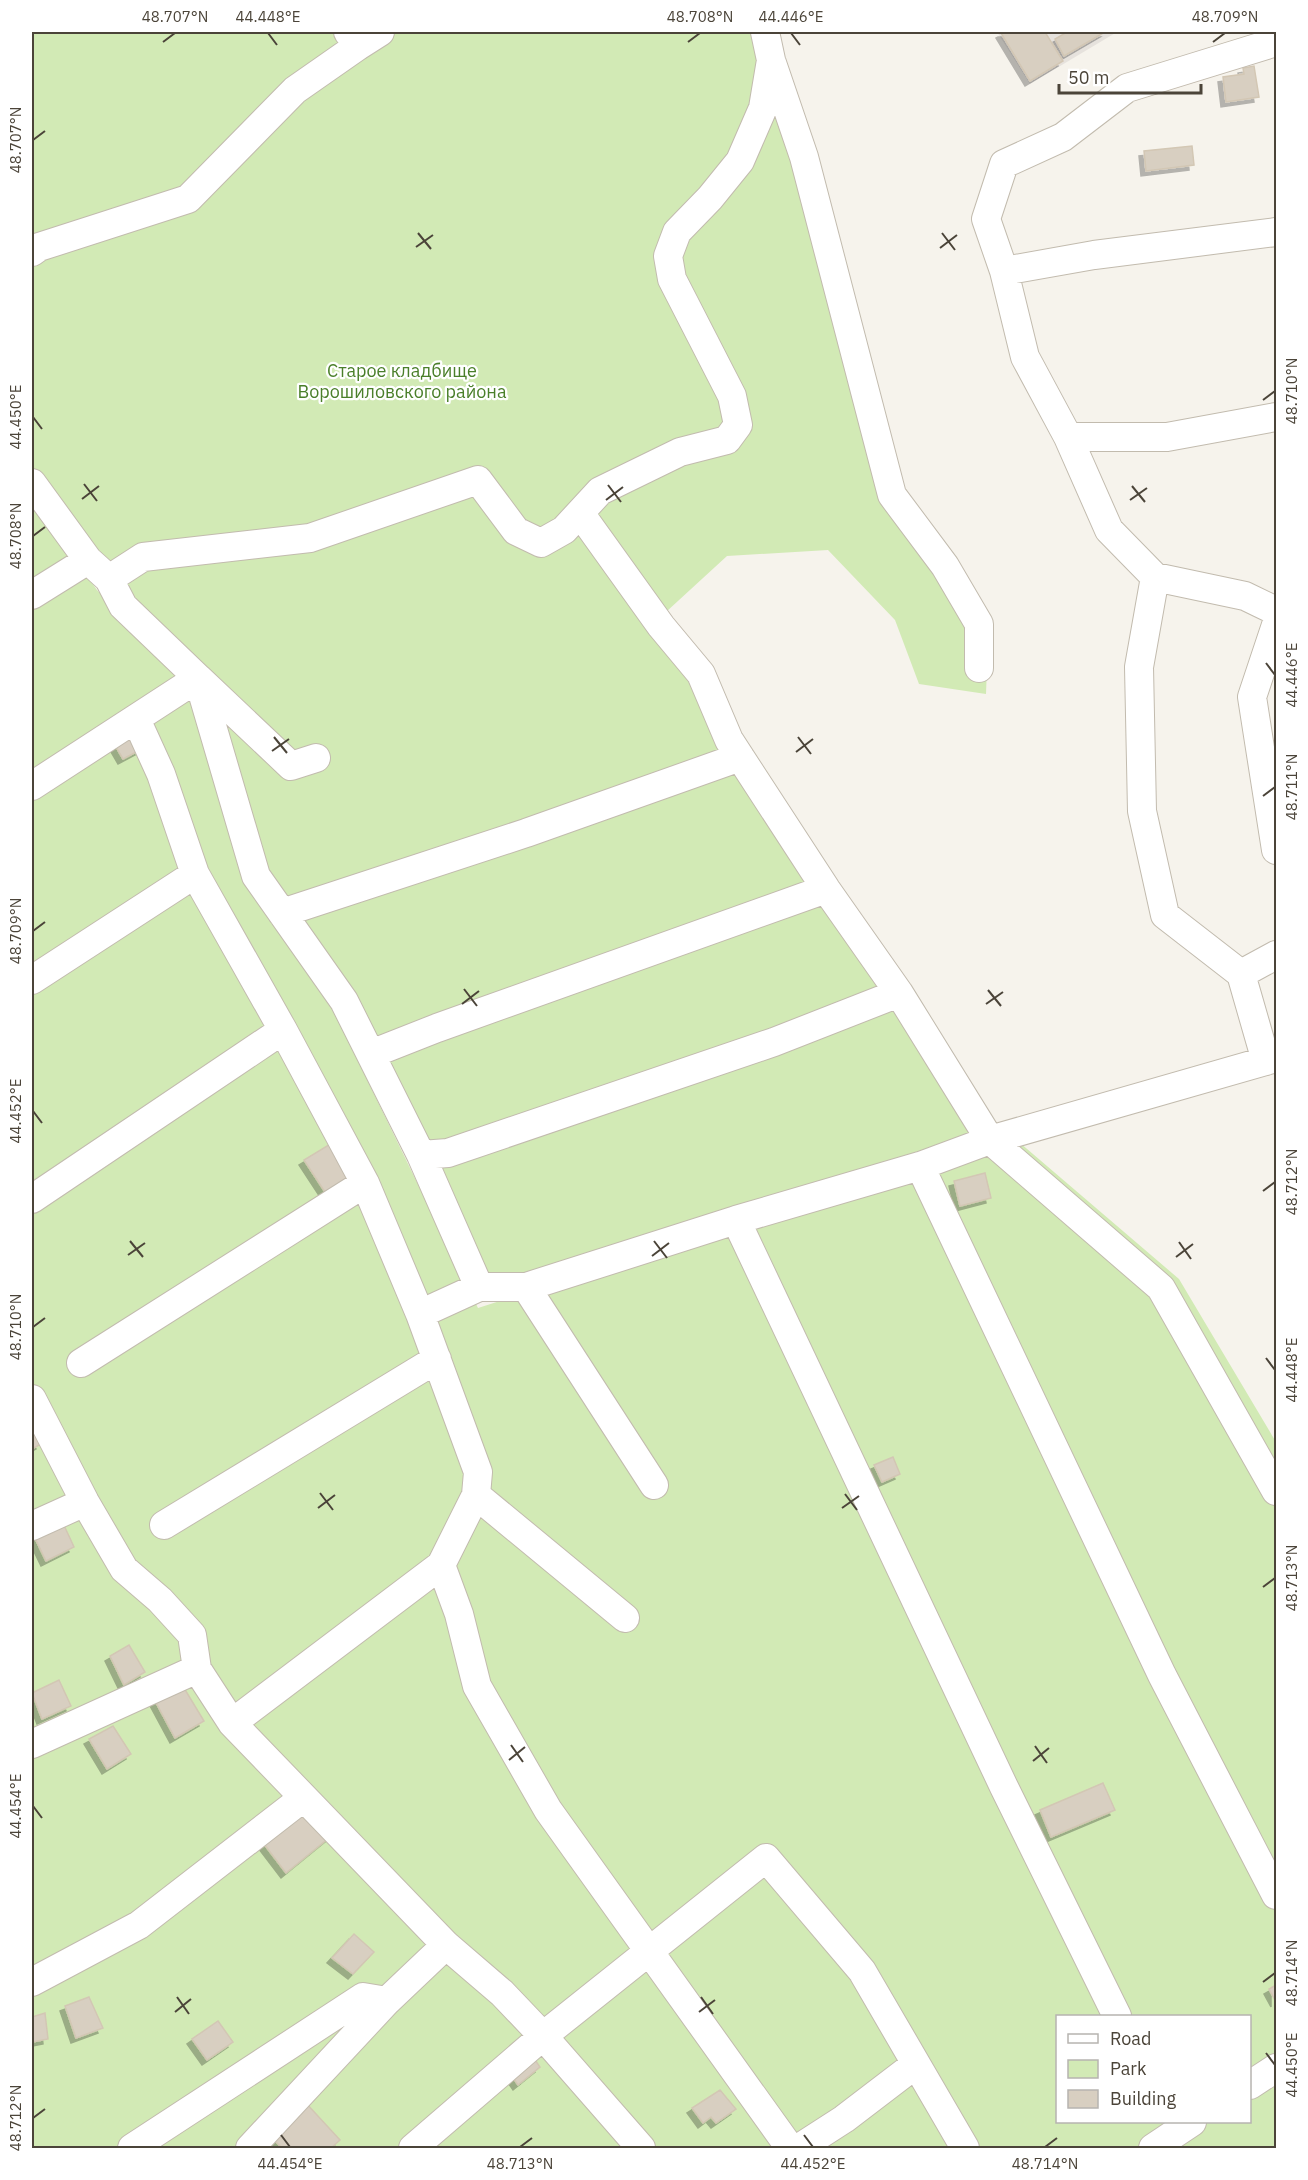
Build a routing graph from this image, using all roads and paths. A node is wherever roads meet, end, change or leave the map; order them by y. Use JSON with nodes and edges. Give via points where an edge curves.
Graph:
{"nodes":[{"id":1,"x":765,"y":32,"type":"edge"},
{"id":2,"x":362,"y":36,"type":"edge"},
{"id":3,"x":1276,"y":42,"type":"edge"},
{"id":4,"x":771,"y":60,"type":"junction"},
{"id":5,"x":1276,"y":232,"type":"edge"},
{"id":6,"x":32,"y":252,"type":"edge"},
{"id":7,"x":1004,"y":271,"type":"junction"},
{"id":8,"x":1276,"y":417,"type":"edge"},
{"id":9,"x":1068,"y":437,"type":"junction"},
{"id":10,"x":32,"y":483,"type":"edge"},
{"id":11,"x":580,"y":513,"type":"junction"},
{"id":12,"x":88,"y":560,"type":"junction"},
{"id":13,"x":1155,"y":577,"type":"junction"},
{"id":14,"x":109,"y":579,"type":"junction"},
{"id":15,"x":32,"y":595,"type":"edge"},
{"id":16,"x":1276,"y":611,"type":"edge"},
{"id":17,"x":1276,"y":625,"type":"edge"},
{"id":18,"x":979,"y":668,"type":"dead end"},
{"id":19,"x":198,"y":678,"type":"junction"},
{"id":20,"x":136,"y":719,"type":"junction"},
{"id":21,"x":740,"y":757,"type":"junction"},
{"id":22,"x":316,"y":758,"type":"dead end"},
{"id":23,"x":32,"y":786,"type":"edge"},
{"id":24,"x":1276,"y":850,"type":"edge"},
{"id":25,"x":195,"y":874,"type":"junction"},
{"id":26,"x":826,"y":889,"type":"junction"},
{"id":27,"x":282,"y":913,"type":"junction"},
{"id":28,"x":1276,"y":956,"type":"edge"},
{"id":29,"x":1241,"y":974,"type":"junction"},
{"id":30,"x":32,"y":980,"type":"edge"},
{"id":31,"x":899,"y":993,"type":"junction"},
{"id":32,"x":283,"y":1030,"type":"junction"},
{"id":33,"x":371,"y":1054,"type":"junction"},
{"id":34,"x":1271,"y":1059,"type":"edge"},
{"id":35,"x":990,"y":1140,"type":"junction"},
{"id":36,"x":421,"y":1155,"type":"junction"},
{"id":37,"x":920,"y":1166,"type":"junction"},
{"id":38,"x":365,"y":1183,"type":"junction"},
{"id":39,"x":32,"y":1199,"type":"edge"},
{"id":40,"x":736,"y":1220,"type":"junction"},
{"id":41,"x":479,"y":1287,"type":"junction"},
{"id":42,"x":526,"y":1287,"type":"junction"},
{"id":43,"x":420,"y":1314,"type":"junction"},
{"id":44,"x":437,"y":1359,"type":"junction"},
{"id":45,"x":81,"y":1363,"type":"dead end"},
{"id":46,"x":32,"y":1399,"type":"edge"},
{"id":47,"x":654,"y":1485,"type":"dead end"},
{"id":48,"x":1276,"y":1491,"type":"edge"},
{"id":49,"x":476,"y":1495,"type":"junction"},
{"id":50,"x":85,"y":1502,"type":"junction"},
{"id":51,"x":164,"y":1525,"type":"dead end"},
{"id":52,"x":32,"y":1526,"type":"edge"},
{"id":53,"x":441,"y":1565,"type":"junction"},
{"id":54,"x":625,"y":1618,"type":"dead end"},
{"id":55,"x":197,"y":1669,"type":"junction"},
{"id":56,"x":232,"y":1723,"type":"junction"},
{"id":57,"x":32,"y":1744,"type":"edge"},
{"id":58,"x":303,"y":1798,"type":"junction"},
{"id":59,"x":1276,"y":1895,"type":"edge"},
{"id":60,"x":446,"y":1945,"type":"junction"},
{"id":61,"x":649,"y":1953,"type":"junction"},
{"id":62,"x":32,"y":1982,"type":"edge"},
{"id":63,"x":387,"y":2001,"type":"junction"},
{"id":64,"x":1117,"y":2015,"type":"edge"},
{"id":65,"x":543,"y":2036,"type":"junction"},
{"id":66,"x":916,"y":2064,"type":"junction"},
{"id":67,"x":1276,"y":2068,"type":"edge"},
{"id":68,"x":1251,"y":2084,"type":"edge"},
{"id":69,"x":132,"y":2148,"type":"edge"},
{"id":70,"x":250,"y":2148,"type":"edge"},
{"id":71,"x":413,"y":2148,"type":"edge"},
{"id":72,"x":640,"y":2148,"type":"edge"},
{"id":73,"x":790,"y":2148,"type":"edge"},
{"id":74,"x":799,"y":2148,"type":"edge"},
{"id":75,"x":965,"y":2148,"type":"edge"}],
"edges":[{"from":1,"to":4,"type":"lane"},
{"from":2,"to":6,"type":"lane","via":[[295,90],[188,199]]},
{"from":3,"to":7,"type":"lane","via":[[1127,88],[1063,137],[1004,164],[986,219]]},
{"from":4,"to":11,"type":"lane","via":[[763,108],[740,161],[677,232],[668,256],[672,279],[732,396],[738,425],[727,440],[680,452],[600,491]]},
{"from":4,"to":18,"type":"lane","via":[[804,157],[892,495],[945,566],[980,624]]},
{"from":5,"to":7,"type":"lane","via":[[1094,255]]},
{"from":7,"to":9,"type":"lane","via":[[1025,357]]},
{"from":8,"to":9,"type":"lane","via":[[1167,437]]},
{"from":9,"to":13,"type":"lane","via":[[1109,530]]},
{"from":10,"to":12,"type":"lane"},
{"from":11,"to":14,"type":"lane","via":[[564,530],[541,543],[516,531],[478,480],[310,538],[142,557]]},
{"from":11,"to":21,"type":"lane","via":[[661,626],[701,674]]},
{"from":12,"to":14,"type":"lane"},
{"from":12,"to":15,"type":"lane"},
{"from":13,"to":16,"type":"lane","via":[[1245,596]]},
{"from":13,"to":29,"type":"lane","via":[[1139,667],[1144,822],[1165,915]]},
{"from":14,"to":19,"type":"lane","via":[[123,606]]},
{"from":17,"to":24,"type":"lane","via":[[1252,697]]},
{"from":19,"to":20,"type":"lane"},
{"from":19,"to":22,"type":"lane","via":[[291,766]]},
{"from":19,"to":27,"type":"lane","via":[[256,876]]},
{"from":20,"to":23,"type":"lane"},
{"from":20,"to":25,"type":"lane","via":[[161,774]]},
{"from":21,"to":26,"type":"lane"},
{"from":21,"to":27,"type":"lane"},
{"from":25,"to":30,"type":"lane"},
{"from":25,"to":32,"type":"lane"},
{"from":26,"to":31,"type":"lane"},
{"from":26,"to":33,"type":"lane"},
{"from":27,"to":33,"type":"lane","via":[[344,1001]]},
{"from":28,"to":29,"type":"lane"},
{"from":29,"to":34,"type":"lane"},
{"from":31,"to":35,"type":"lane"},
{"from":31,"to":36,"type":"lane","via":[[774,1042],[448,1153]]},
{"from":32,"to":38,"type":"lane"},
{"from":32,"to":39,"type":"lane"},
{"from":33,"to":36,"type":"lane"},
{"from":34,"to":35,"type":"lane"},
{"from":35,"to":37,"type":"lane"},
{"from":35,"to":48,"type":"lane","via":[[1161,1288]]},
{"from":36,"to":41,"type":"lane"},
{"from":37,"to":40,"type":"lane"},
{"from":37,"to":59,"type":"lane","via":[[1162,1675]]},
{"from":38,"to":43,"type":"lane"},
{"from":38,"to":45,"type":"lane"},
{"from":40,"to":42,"type":"lane"},
{"from":40,"to":64,"type":"lane"},
{"from":41,"to":42,"type":"lane"},
{"from":41,"to":43,"type":"lane"},
{"from":42,"to":47,"type":"lane"},
{"from":43,"to":44,"type":"lane"},
{"from":44,"to":49,"type":"lane","via":[[478,1472]]},
{"from":44,"to":51,"type":"lane"},
{"from":46,"to":50,"type":"lane"},
{"from":49,"to":53,"type":"lane"},
{"from":49,"to":54,"type":"lane"},
{"from":50,"to":52,"type":"lane"},
{"from":50,"to":55,"type":"lane","via":[[124,1569],[192,1635]]},
{"from":53,"to":56,"type":"lane"},
{"from":53,"to":61,"type":"lane","via":[[459,1614],[477,1686],[548,1810]]},
{"from":55,"to":56,"type":"lane"},
{"from":55,"to":57,"type":"lane"},
{"from":56,"to":58,"type":"lane"},
{"from":58,"to":60,"type":"lane"},
{"from":58,"to":62,"type":"lane","via":[[140,1925]]},
{"from":60,"to":63,"type":"lane"},
{"from":60,"to":65,"type":"lane"},
{"from":61,"to":65,"type":"lane"},
{"from":61,"to":66,"type":"lane","via":[[766,1858],[862,1971]]},
{"from":61,"to":73,"type":"lane"},
{"from":63,"to":69,"type":"lane","via":[[363,1997]]},
{"from":63,"to":70,"type":"lane"},
{"from":65,"to":71,"type":"lane"},
{"from":65,"to":72,"type":"lane"},
{"from":66,"to":74,"type":"lane"},
{"from":66,"to":75,"type":"lane"},
{"from":67,"to":68,"type":"lane"}]}
